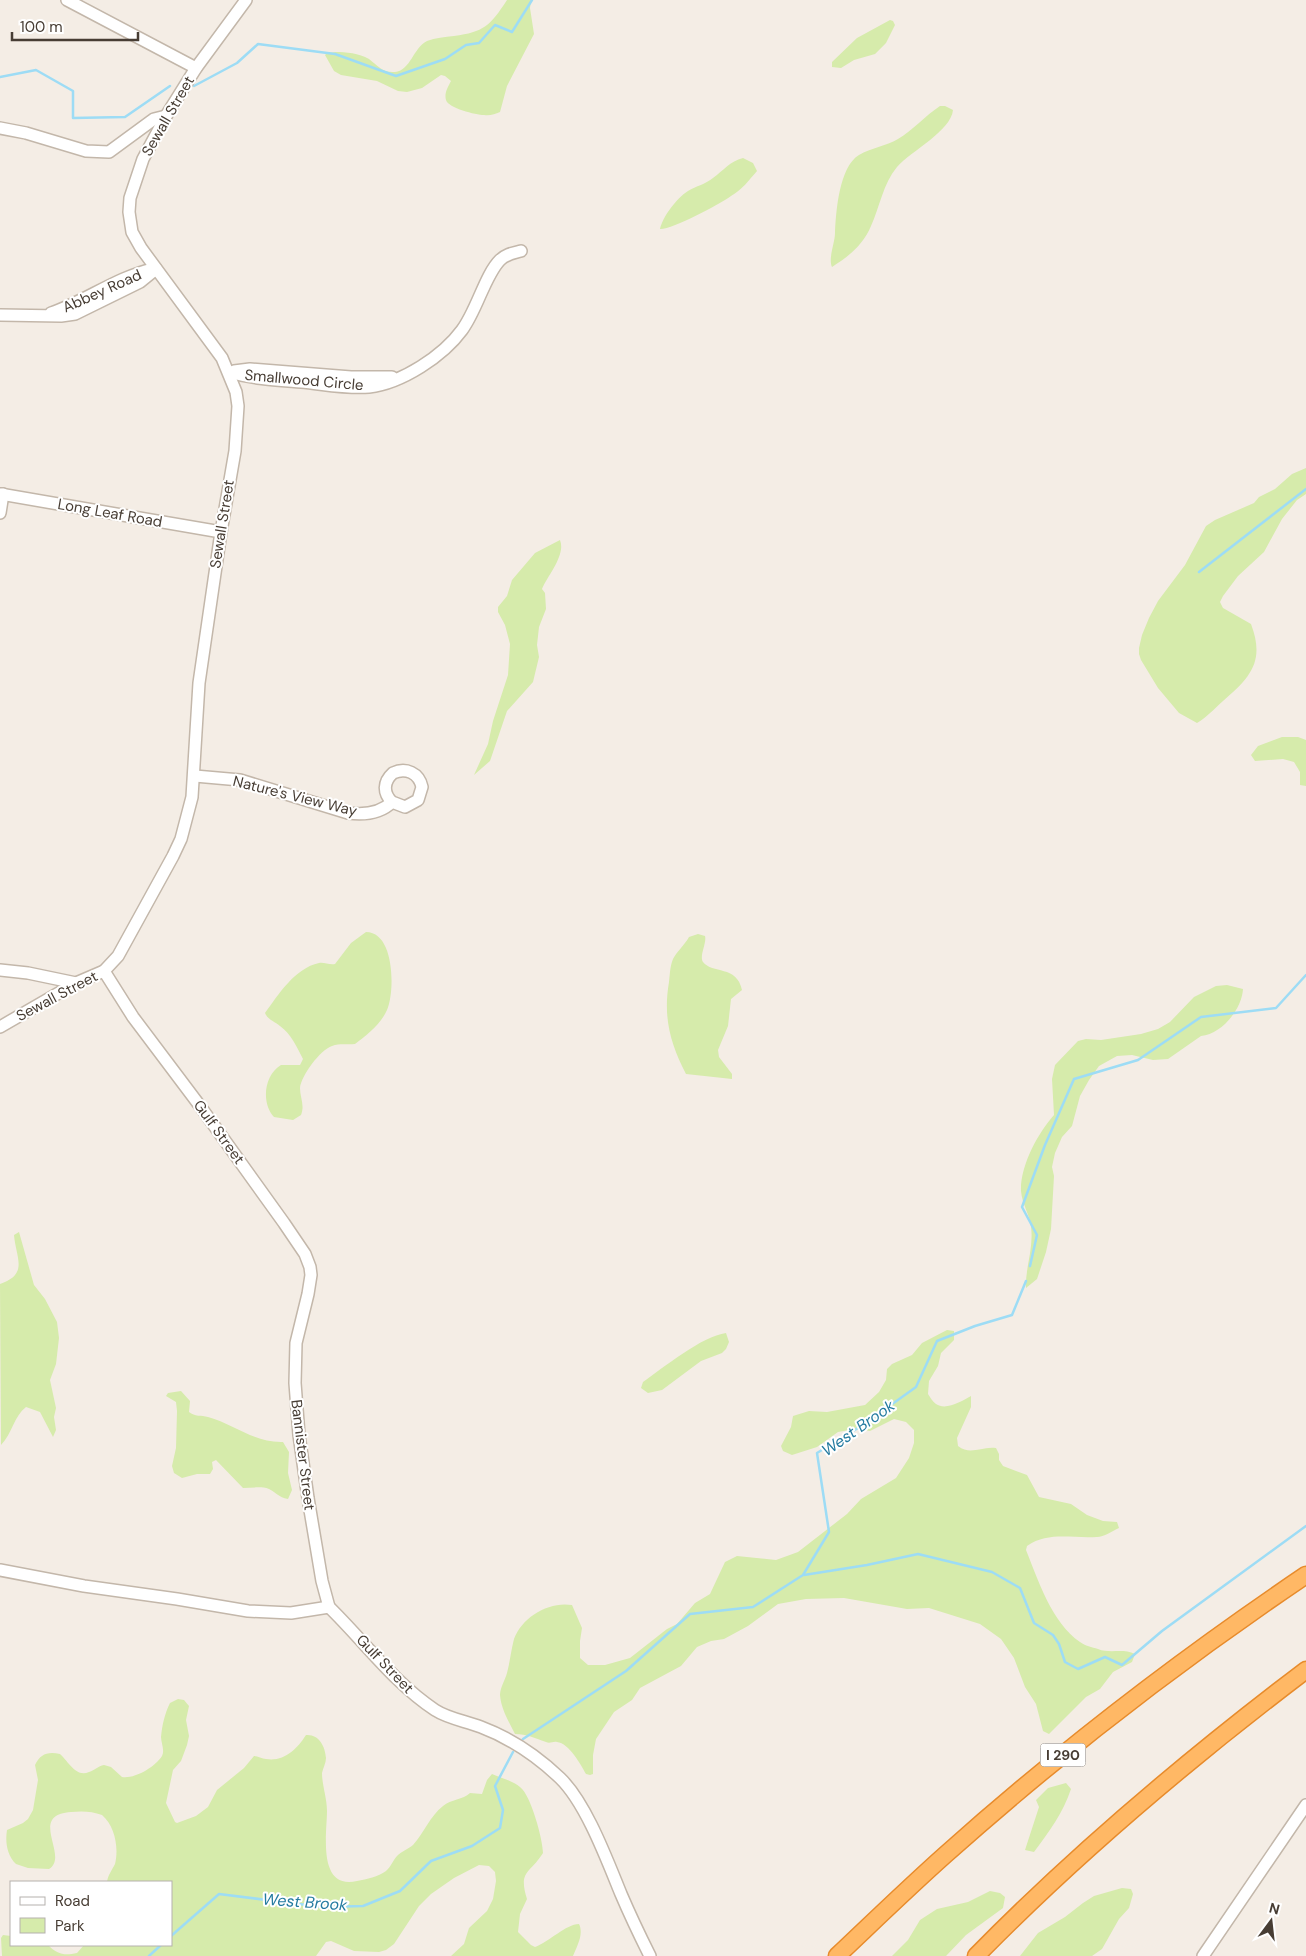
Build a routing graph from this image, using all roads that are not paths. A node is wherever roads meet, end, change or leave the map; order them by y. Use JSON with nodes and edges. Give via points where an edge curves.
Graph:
{"nodes":[{"id":1,"x":67,"y":0,"type":"edge"},
{"id":2,"x":246,"y":0,"type":"edge"},
{"id":3,"x":196,"y":68,"type":"junction"},
{"id":4,"x":166,"y":116,"type":"junction"},
{"id":5,"x":0,"y":128,"type":"edge"},
{"id":6,"x":521,"y":251,"type":"dead end"},
{"id":7,"x":156,"y":268,"type":"junction"},
{"id":8,"x":0,"y":315,"type":"edge"},
{"id":9,"x":229,"y":372,"type":"junction"},
{"id":10,"x":1,"y":494,"type":"edge"},
{"id":11,"x":0,"y":513,"type":"edge"},
{"id":12,"x":221,"y":532,"type":"junction"},
{"id":13,"x":195,"y":776,"type":"junction"},
{"id":14,"x":392,"y":802,"type":"dead end"},
{"id":15,"x":0,"y":970,"type":"edge"},
{"id":16,"x":104,"y":970,"type":"junction"},
{"id":17,"x":76,"y":983,"type":"junction"},
{"id":18,"x":0,"y":1027,"type":"edge"},
{"id":19,"x":306,"y":1302,"type":"joint"},
{"id":20,"x":0,"y":1570,"type":"edge"},
{"id":21,"x":1306,"y":1575,"type":"edge"},
{"id":22,"x":329,"y":1607,"type":"junction"},
{"id":23,"x":1306,"y":1670,"type":"edge"},
{"id":24,"x":1306,"y":1805,"type":"edge"},
{"id":25,"x":650,"y":1956,"type":"edge"},
{"id":26,"x":838,"y":1956,"type":"edge"},
{"id":27,"x":976,"y":1956,"type":"edge"},
{"id":28,"x":1204,"y":1956,"type":"edge"}],
"edges":[{"from":1,"to":3,"type":"street"},
{"from":2,"to":3,"type":"street","name":"Sewall Street"},
{"from":3,"to":4,"type":"street","name":"Sewall Street"},
{"from":4,"to":5,"type":"street","via":[[154,119],[109,152],[86,150]]},
{"from":4,"to":7,"type":"street","name":"Sewall Street","via":[[143,159],[130,198],[129,212],[132,232]]},
{"from":6,"to":9,"type":"street","name":"Smallwood Circle","via":[[506,255],[495,267],[475,310],[455,340],[426,364],[396,378],[250,369]]},
{"from":7,"to":8,"type":"street","name":"Abbey Road","via":[[135,273],[42,316]]},
{"from":7,"to":9,"type":"street","name":"Sewall Street","via":[[208,337]]},
{"from":9,"to":12,"type":"street","name":"Sewall Street","via":[[236,395],[237,429]]},
{"from":10,"to":11,"type":"street"},
{"from":10,"to":12,"type":"street","name":"Long Leaf Road"},
{"from":12,"to":13,"type":"street","name":"Sewall Street","via":[[199,683]]},
{"from":13,"to":14,"type":"street","name":"Nature's View Way","via":[[240,780],[354,813],[386,809]]},
{"from":13,"to":16,"type":"street","name":"Sewall Street","via":[[187,818],[174,856],[118,956]]},
{"from":15,"to":17,"type":"street"},
{"from":16,"to":17,"type":"street","name":"Sewall Street"},
{"from":16,"to":19,"type":"street","name":"Gulf Street","via":[[133,1017],[305,1254],[311,1275]]},
{"from":17,"to":18,"type":"street","name":"Sewall Street"},
{"from":19,"to":22,"type":"street","name":"Bannister Street","via":[[296,1352],[298,1435]]},
{"from":20,"to":22,"type":"street","via":[[248,1611],[291,1613]]},
{"from":21,"to":26,"type":"highway","number":"I 290","via":[[1191,1656],[1056,1760],[945,1855]]},
{"from":22,"to":25,"type":"street","name":"Gulf Street","via":[[396,1679],[424,1702],[449,1717],[470,1722],[509,1739],[561,1778],[597,1836]]},
{"from":23,"to":27,"type":"highway","via":[[1151,1794]]},
{"from":24,"to":28,"type":"street"}]}
